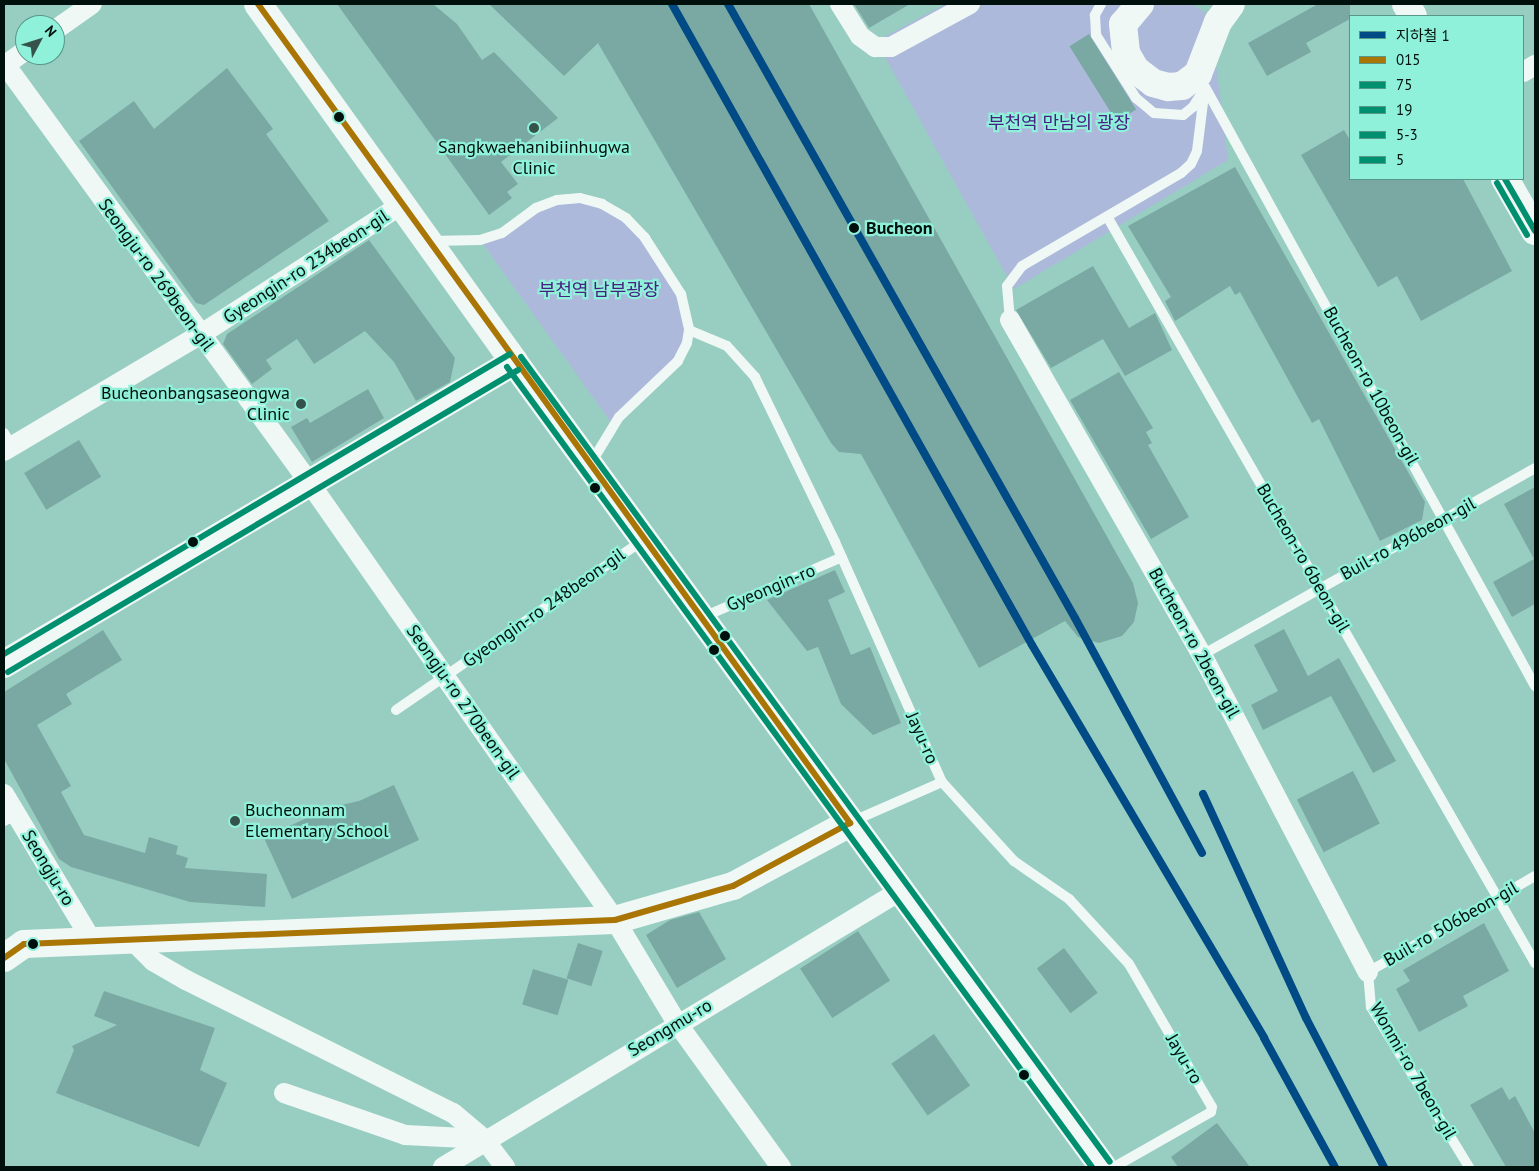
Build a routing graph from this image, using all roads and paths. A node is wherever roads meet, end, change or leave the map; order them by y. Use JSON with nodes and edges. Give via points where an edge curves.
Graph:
{"nodes":[{"id":1,"x":92,"y":4,"type":"edge"},
{"id":2,"x":258,"y":4,"type":"edge"},
{"id":3,"x":840,"y":4,"type":"edge"},
{"id":4,"x":1101,"y":4,"type":"edge"},
{"id":5,"x":1140,"y":4,"type":"edge"},
{"id":6,"x":1231,"y":4,"type":"edge"},
{"id":7,"x":1406,"y":4,"type":"edge"},
{"id":8,"x":961,"y":6,"type":"edge"},
{"id":9,"x":1412,"y":15,"type":"edge"},
{"id":10,"x":65,"y":23,"type":"edge"},
{"id":11,"x":15,"y":58,"type":"edge"},
{"id":12,"x":4,"y":65,"type":"edge"},
{"id":13,"x":1535,"y":65,"type":"edge"},
{"id":14,"x":1524,"y":71,"type":"edge"},
{"id":15,"x":1206,"y":74,"type":"junction"},
{"id":16,"x":1507,"y":180,"type":"edge"},
{"id":17,"x":401,"y":204,"type":"junction"},
{"id":18,"x":1108,"y":218,"type":"junction"},
{"id":19,"x":1535,"y":231,"type":"edge"},
{"id":20,"x":428,"y":241,"type":"junction"},
{"id":21,"x":1010,"y":320,"type":"joint"},
{"id":22,"x":689,"y":330,"type":"junction"},
{"id":23,"x":199,"y":336,"type":"junction"},
{"id":24,"x":514,"y":362,"type":"junction"},
{"id":25,"x":6,"y":444,"type":"edge"},
{"id":26,"x":590,"y":466,"type":"junction"},
{"id":27,"x":1535,"y":468,"type":"edge"},
{"id":28,"x":311,"y":485,"type":"junction"},
{"id":29,"x":1445,"y":520,"type":"junction"},
{"id":30,"x":644,"y":540,"type":"junction"},
{"id":31,"x":842,"y":557,"type":"junction"},
{"id":32,"x":1320,"y":588,"type":"junction"},
{"id":33,"x":700,"y":618,"type":"junction"},
{"id":34,"x":1202,"y":655,"type":"junction"},
{"id":35,"x":4,"y":664,"type":"edge"},
{"id":36,"x":445,"y":676,"type":"junction"},
{"id":37,"x":1535,"y":686,"type":"edge"},
{"id":38,"x":396,"y":710,"type":"dead end"},
{"id":39,"x":942,"y":782,"type":"junction"},
{"id":40,"x":4,"y":794,"type":"edge"},
{"id":41,"x":10,"y":818,"type":"edge"},
{"id":42,"x":850,"y":823,"type":"junction"},
{"id":43,"x":1535,"y":876,"type":"edge"},
{"id":44,"x":900,"y":891,"type":"junction"},
{"id":45,"x":1498,"y":897,"type":"junction"},
{"id":46,"x":615,"y":920,"type":"junction"},
{"id":47,"x":132,"y":940,"type":"junction"},
{"id":48,"x":92,"y":942,"type":"junction"},
{"id":49,"x":4,"y":958,"type":"edge"},
{"id":50,"x":1535,"y":963,"type":"edge"},
{"id":51,"x":1368,"y":972,"type":"junction"},
{"id":52,"x":677,"y":1023,"type":"junction"},
{"id":53,"x":284,"y":1093,"type":"dead end"},
{"id":54,"x":484,"y":1139,"type":"junction"},
{"id":55,"x":443,"y":1167,"type":"edge"},
{"id":56,"x":505,"y":1167,"type":"edge"},
{"id":57,"x":781,"y":1167,"type":"edge"},
{"id":58,"x":1103,"y":1167,"type":"edge"},
{"id":59,"x":1114,"y":1167,"type":"edge"},
{"id":60,"x":1469,"y":1167,"type":"edge"}],
"edges":[{"from":1,"to":10,"type":"street"},
{"from":2,"to":17,"type":"street","name":"Gyeongin-ro"},
{"from":3,"to":8,"type":"street","via":[[860,36],[875,47],[891,47]]},
{"from":4,"to":15,"type":"lane","via":[[1096,15],[1096,35],[1136,98],[1154,113],[1183,115],[1193,107]]},
{"from":5,"to":15,"type":"street","via":[[1123,24],[1122,40],[1136,70],[1153,83],[1182,86],[1198,74]]},
{"from":6,"to":15,"type":"street","via":[[1218,22]]},
{"from":7,"to":9,"type":"street"},
{"from":11,"to":12,"type":"street"},
{"from":12,"to":23,"type":"street","name":"Seongju-ro 269beon-gil"},
{"from":13,"to":14,"type":"street"},
{"from":15,"to":18,"type":"lane","via":[[1198,151],[1190,164],[1182,174]]},
{"from":15,"to":29,"type":"lane","name":"Bucheon-ro 10beon-gil"},
{"from":16,"to":19,"type":"street"},
{"from":17,"to":20,"type":"street","name":"Gyeongin-ro"},
{"from":17,"to":23,"type":"street","name":"Gyeongin-ro 234beon-gil"},
{"from":18,"to":21,"type":"lane","via":[[1013,274],[1007,292]]},
{"from":18,"to":32,"type":"lane","name":"Bucheon-ro 6beon-gil"},
{"from":20,"to":22,"type":"lane","via":[[480,240],[502,233],[536,208],[557,200],[580,198],[602,204],[626,218],[645,238],[681,294]]},
{"from":20,"to":24,"type":"street","name":"Gyeongin-ro"},
{"from":21,"to":34,"type":"street","name":"Bucheon-ro 2beon-gil"},
{"from":22,"to":26,"type":"lane","via":[[678,361],[619,417]]},
{"from":22,"to":31,"type":"lane","name":"Jayu-ro","via":[[727,346],[755,378]]},
{"from":23,"to":25,"type":"street","name":"Gyeongin-ro 234beon-gil"},
{"from":23,"to":28,"type":"street","name":"Seongju-ro 269beon-gil"},
{"from":24,"to":26,"type":"street","name":"Gyeongin-ro"},
{"from":24,"to":28,"type":"street"},
{"from":26,"to":30,"type":"street","name":"Gyeongin-ro"},
{"from":27,"to":29,"type":"lane","name":"Buil-ro 496beon-gil"},
{"from":28,"to":35,"type":"street"},
{"from":28,"to":36,"type":"street","name":"Seongju-ro 270beon-gil"},
{"from":29,"to":32,"type":"lane","name":"Buil-ro 496beon-gil"},
{"from":29,"to":37,"type":"lane","name":"Bucheon-ro 10beon-gil"},
{"from":30,"to":33,"type":"street","name":"Gyeongin-ro"},
{"from":30,"to":36,"type":"lane","name":"Gyeongin-ro 248beon-gil"},
{"from":31,"to":33,"type":"lane","name":"Gyeongin-ro"},
{"from":31,"to":39,"type":"lane","name":"Jayu-ro"},
{"from":32,"to":34,"type":"lane","name":"Buil-ro 496beon-gil"},
{"from":32,"to":45,"type":"lane","name":"Bucheon-ro 6beon-gil"},
{"from":33,"to":42,"type":"street","name":"Gyeongin-ro"},
{"from":34,"to":51,"type":"street","name":"Bucheon-ro 2beon-gil"},
{"from":36,"to":38,"type":"lane","name":"Gyeongin-ro 248beon-gil"},
{"from":36,"to":46,"type":"street","name":"Seongju-ro 270beon-gil"},
{"from":39,"to":42,"type":"lane"},
{"from":39,"to":59,"type":"lane","name":"Jayu-ro","via":[[1014,861],[1069,899],[1129,964],[1212,1107],[1211,1112]]},
{"from":40,"to":41,"type":"street","name":"Seongju-ro"},
{"from":41,"to":48,"type":"street","name":"Seongju-ro"},
{"from":42,"to":44,"type":"street","name":"Gyeongin-ro"},
{"from":42,"to":46,"type":"street","via":[[733,886]]},
{"from":43,"to":45,"type":"lane","name":"Buil-ro 506beon-gil"},
{"from":44,"to":52,"type":"street","name":"Seongmu-ro"},
{"from":44,"to":58,"type":"street","name":"Gyeongin-ro"},
{"from":45,"to":50,"type":"lane","name":"Bucheon-ro 6beon-gil"},
{"from":45,"to":51,"type":"lane","name":"Buil-ro 506beon-gil"},
{"from":46,"to":47,"type":"street"},
{"from":46,"to":52,"type":"street","name":"Seongju-ro 270beon-gil"},
{"from":47,"to":48,"type":"street"},
{"from":47,"to":54,"type":"street","via":[[153,961],[186,980],[452,1113]]},
{"from":48,"to":49,"type":"street","via":[[24,944]]},
{"from":51,"to":60,"type":"lane","name":"Wonmi-ro 7beon-gil","via":[[1371,1007]]},
{"from":52,"to":54,"type":"street","name":"Seongmu-ro"},
{"from":52,"to":57,"type":"street","name":"Seongju-ro 270beon-gil"},
{"from":53,"to":54,"type":"street","via":[[405,1135]]},
{"from":54,"to":55,"type":"street","name":"Seongmu-ro"},
{"from":54,"to":56,"type":"street"}]}
